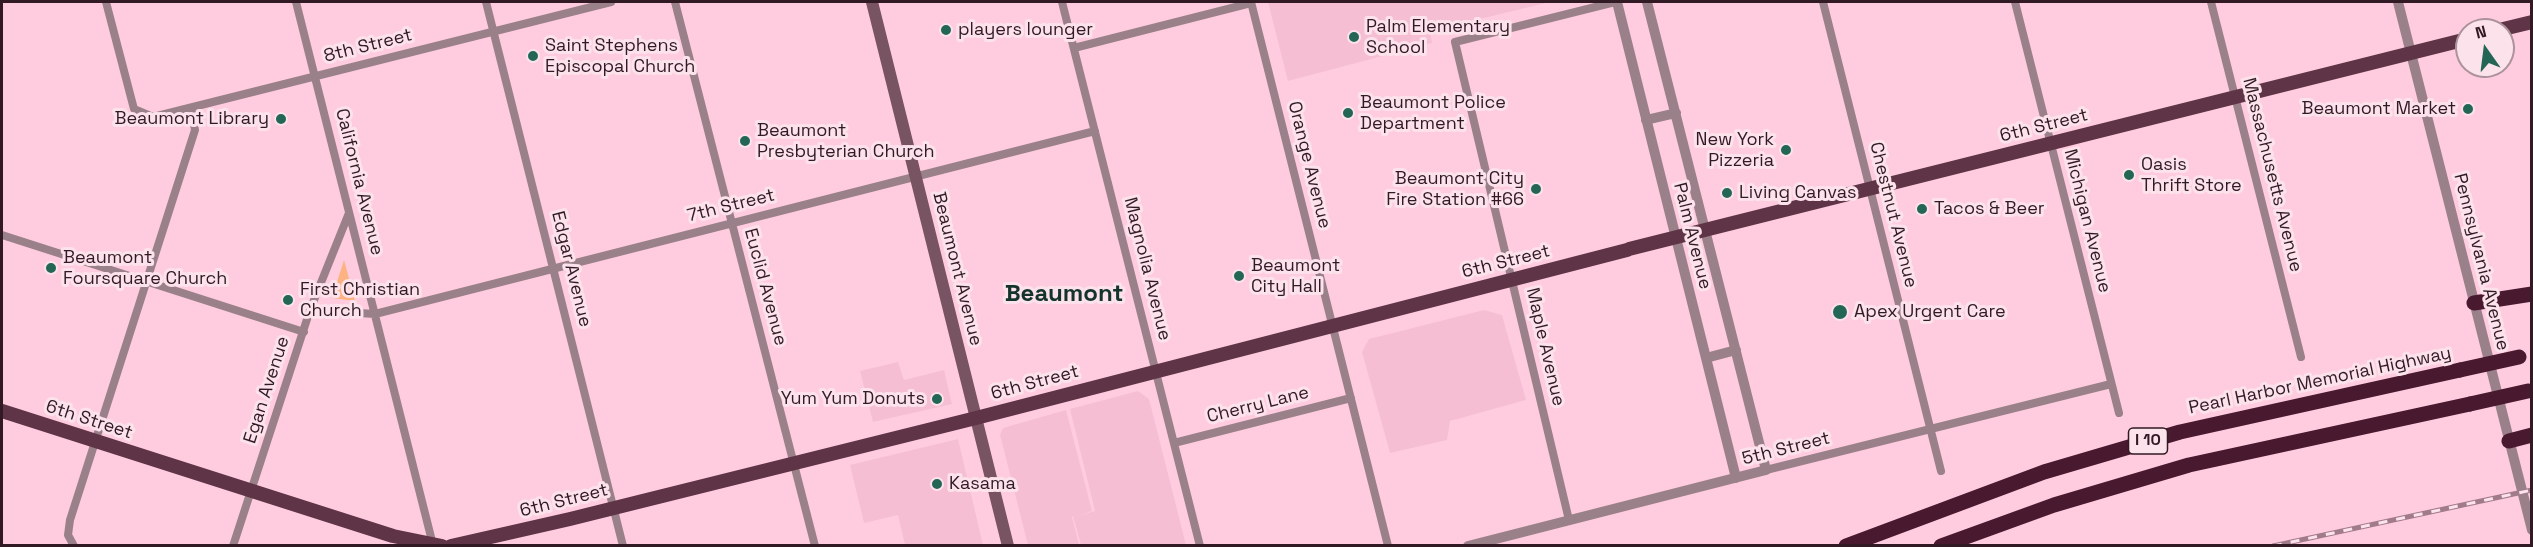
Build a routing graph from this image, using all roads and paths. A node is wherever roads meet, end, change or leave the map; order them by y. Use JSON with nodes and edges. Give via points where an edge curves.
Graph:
{"nodes":[{"id":1,"x":106,"y":2,"type":"edge"},
{"id":2,"x":296,"y":2,"type":"edge"},
{"id":3,"x":486,"y":2,"type":"edge"},
{"id":4,"x":611,"y":2,"type":"edge"},
{"id":5,"x":675,"y":2,"type":"edge"},
{"id":6,"x":872,"y":2,"type":"edge"},
{"id":7,"x":1062,"y":2,"type":"edge"},
{"id":8,"x":1251,"y":2,"type":"edge"},
{"id":9,"x":1616,"y":2,"type":"edge"},
{"id":10,"x":1647,"y":2,"type":"edge"},
{"id":11,"x":1823,"y":2,"type":"edge"},
{"id":12,"x":2015,"y":2,"type":"edge"},
{"id":13,"x":2211,"y":2,"type":"edge"},
{"id":14,"x":2398,"y":2,"type":"edge"},
{"id":15,"x":2532,"y":22,"type":"edge"},
{"id":16,"x":2515,"y":26,"type":"edge"},
{"id":17,"x":493,"y":31,"type":"junction"},
{"id":18,"x":2455,"y":42,"type":"edge"},
{"id":19,"x":1074,"y":48,"type":"junction"},
{"id":20,"x":2411,"y":52,"type":"junction"},
{"id":21,"x":315,"y":76,"type":"junction"},
{"id":22,"x":2235,"y":97,"type":"junction"},
{"id":23,"x":191,"y":108,"type":"junction"},
{"id":24,"x":1676,"y":112,"type":"junction"},
{"id":25,"x":1646,"y":120,"type":"junction"},
{"id":26,"x":1095,"y":130,"type":"junction"},
{"id":27,"x":2050,"y":143,"type":"junction"},
{"id":28,"x":916,"y":176,"type":"junction"},
{"id":29,"x":1870,"y":188,"type":"junction"},
{"id":30,"x":350,"y":213,"type":"junction"},
{"id":31,"x":731,"y":223,"type":"junction"},
{"id":32,"x":1706,"y":230,"type":"junction"},
{"id":33,"x":2,"y":235,"type":"edge"},
{"id":34,"x":1675,"y":238,"type":"junction"},
{"id":35,"x":553,"y":268,"type":"junction"},
{"id":36,"x":1512,"y":280,"type":"junction"},
{"id":37,"x":148,"y":282,"type":"junction"},
{"id":38,"x":2532,"y":294,"type":"edge"},
{"id":39,"x":2474,"y":303,"type":"junction"},
{"id":40,"x":310,"y":310,"type":"junction"},
{"id":41,"x":375,"y":314,"type":"junction"},
{"id":42,"x":1334,"y":325,"type":"junction"},
{"id":43,"x":303,"y":332,"type":"junction"},
{"id":44,"x":1736,"y":350,"type":"junction"},
{"id":45,"x":2525,"y":356,"type":"edge"},
{"id":46,"x":2301,"y":357,"type":"dead end"},
{"id":47,"x":1706,"y":358,"type":"junction"},
{"id":48,"x":1156,"y":371,"type":"junction"},
{"id":49,"x":2111,"y":384,"type":"junction"},
{"id":50,"x":2530,"y":391,"type":"edge"},
{"id":51,"x":1351,"y":398,"type":"junction"},
{"id":52,"x":2,"y":411,"type":"edge"},
{"id":53,"x":2119,"y":413,"type":"dead end"},
{"id":54,"x":976,"y":418,"type":"junction"},
{"id":55,"x":1930,"y":429,"type":"junction"},
{"id":56,"x":2532,"y":435,"type":"edge"},
{"id":57,"x":96,"y":441,"type":"junction"},
{"id":58,"x":2509,"y":441,"type":"junction"},
{"id":59,"x":1174,"y":443,"type":"junction"},
{"id":60,"x":794,"y":463,"type":"junction"},
{"id":61,"x":1766,"y":470,"type":"junction"},
{"id":62,"x":1941,"y":471,"type":"dead end"},
{"id":63,"x":1736,"y":478,"type":"junction"},
{"id":64,"x":252,"y":491,"type":"junction"},
{"id":65,"x":614,"y":508,"type":"junction"},
{"id":66,"x":1569,"y":520,"type":"junction"},
{"id":67,"x":2532,"y":530,"type":"edge"},
{"id":68,"x":433,"y":545,"type":"edge"},
{"id":69,"x":74,"y":546,"type":"edge"},
{"id":70,"x":233,"y":546,"type":"edge"},
{"id":71,"x":442,"y":546,"type":"edge"},
{"id":72,"x":451,"y":546,"type":"edge"},
{"id":73,"x":623,"y":546,"type":"edge"},
{"id":74,"x":815,"y":546,"type":"edge"},
{"id":75,"x":1008,"y":546,"type":"edge"},
{"id":76,"x":1200,"y":546,"type":"edge"},
{"id":77,"x":1388,"y":546,"type":"edge"},
{"id":78,"x":1468,"y":546,"type":"edge"},
{"id":79,"x":1846,"y":546,"type":"edge"},
{"id":80,"x":1941,"y":546,"type":"edge"}],
"edges":[{"from":1,"to":23,"type":"street","name":"8th Street","via":[[134,109],[153,117]]},
{"from":2,"to":21,"type":"street","name":"California Avenue"},
{"from":3,"to":17,"type":"street","name":"Edgar Avenue"},
{"from":4,"to":17,"type":"street","name":"8th Street"},
{"from":5,"to":31,"type":"street","name":"Euclid Avenue"},
{"from":6,"to":28,"type":"main road","name":"Beaumont Avenue"},
{"from":7,"to":19,"type":"street","name":"Magnolia Avenue"},
{"from":8,"to":19,"type":"street"},
{"from":8,"to":42,"type":"street","name":"Orange Avenue"},
{"from":9,"to":25,"type":"street","name":"Palm Avenue"},
{"from":9,"to":36,"type":"street","name":"Maple Avenue","via":[[1455,42]]},
{"from":10,"to":24,"type":"street","name":"Palm Avenue"},
{"from":11,"to":29,"type":"street","name":"Chestnut Avenue"},
{"from":12,"to":27,"type":"street","name":"Michigan Avenue"},
{"from":13,"to":22,"type":"street","name":"Massachusetts Avenue"},
{"from":14,"to":20,"type":"street","name":"Pennsylvania Avenue"},
{"from":15,"to":16,"type":"main road"},
{"from":17,"to":21,"type":"street","name":"8th Street"},
{"from":17,"to":35,"type":"street","name":"Edgar Avenue"},
{"from":18,"to":20,"type":"main road","name":"6th Street"},
{"from":19,"to":26,"type":"street","name":"Magnolia Avenue"},
{"from":20,"to":22,"type":"main road","name":"6th Street"},
{"from":20,"to":39,"type":"street","name":"Pennsylvania Avenue"},
{"from":21,"to":23,"type":"street","name":"8th Street"},
{"from":21,"to":30,"type":"street","name":"California Avenue"},
{"from":22,"to":27,"type":"main road","name":"6th Street"},
{"from":22,"to":46,"type":"street","name":"Massachusetts Avenue"},
{"from":23,"to":37,"type":"street","via":[[195,130]]},
{"from":24,"to":25,"type":"street"},
{"from":24,"to":32,"type":"street","name":"Palm Avenue"},
{"from":25,"to":34,"type":"street","name":"Palm Avenue"},
{"from":26,"to":28,"type":"street","name":"7th Street"},
{"from":26,"to":48,"type":"street","name":"Magnolia Avenue"},
{"from":27,"to":29,"type":"main road","name":"6th Street"},
{"from":27,"to":49,"type":"street","name":"Michigan Avenue"},
{"from":28,"to":31,"type":"street","name":"7th Street"},
{"from":28,"to":54,"type":"main road","name":"Beaumont Avenue"},
{"from":29,"to":32,"type":"main road","name":"6th Street"},
{"from":29,"to":55,"type":"street","name":"Chestnut Avenue"},
{"from":30,"to":40,"type":"street","name":"Egan Avenue"},
{"from":30,"to":41,"type":"street","name":"California Avenue"},
{"from":31,"to":35,"type":"street","name":"7th Street"},
{"from":31,"to":60,"type":"street","name":"Euclid Avenue"},
{"from":32,"to":34,"type":"main road","name":"6th Street"},
{"from":32,"to":44,"type":"street","name":"Palm Avenue"},
{"from":33,"to":37,"type":"street"},
{"from":34,"to":36,"type":"main road","name":"6th Street"},
{"from":34,"to":47,"type":"street","name":"Palm Avenue"},
{"from":35,"to":41,"type":"street","name":"7th Street"},
{"from":35,"to":65,"type":"street","name":"Edgar Avenue"},
{"from":36,"to":42,"type":"main road","name":"6th Street"},
{"from":36,"to":66,"type":"street","name":"Maple Avenue"},
{"from":37,"to":43,"type":"street"},
{"from":37,"to":57,"type":"street"},
{"from":38,"to":39,"type":"highway"},
{"from":39,"to":58,"type":"street","name":"Pennsylvania Avenue"},
{"from":40,"to":41,"type":"street","name":"7th Street"},
{"from":40,"to":43,"type":"street","name":"Egan Avenue"},
{"from":41,"to":68,"type":"street","name":"California Avenue"},
{"from":42,"to":48,"type":"main road","name":"6th Street"},
{"from":42,"to":51,"type":"street","name":"Orange Avenue"},
{"from":43,"to":64,"type":"street","name":"Egan Avenue"},
{"from":44,"to":47,"type":"street"},
{"from":44,"to":61,"type":"street","name":"Palm Avenue"},
{"from":45,"to":79,"type":"highway","name":"Pearl Harbor Memorial Highway","number":"I 10","bridge":true,"via":[[2180,432],[2044,472]]},
{"from":47,"to":63,"type":"street","name":"Palm Avenue"},
{"from":48,"to":54,"type":"main road","name":"6th Street"},
{"from":48,"to":59,"type":"street","name":"Magnolia Avenue"},
{"from":49,"to":53,"type":"street","name":"Michigan Avenue"},
{"from":49,"to":55,"type":"street","name":"5th Street"},
{"from":50,"to":80,"type":"highway","number":"I 10","bridge":true,"via":[[2189,465],[2054,505]]},
{"from":51,"to":59,"type":"street","name":"Cherry Lane"},
{"from":51,"to":77,"type":"street","name":"Orange Avenue"},
{"from":52,"to":57,"type":"main road","name":"6th Street"},
{"from":54,"to":60,"type":"main road","name":"6th Street"},
{"from":54,"to":75,"type":"main road","name":"Beaumont Avenue"},
{"from":55,"to":61,"type":"street","name":"5th Street"},
{"from":55,"to":62,"type":"street","name":"Chestnut Avenue"},
{"from":56,"to":58,"type":"highway"},
{"from":57,"to":64,"type":"main road","name":"6th Street"},
{"from":57,"to":69,"type":"street","via":[[70,519],[68,535]]},
{"from":58,"to":67,"type":"street","name":"Pennsylvania Avenue"},
{"from":59,"to":76,"type":"street","name":"Magnolia Avenue"},
{"from":60,"to":65,"type":"main road","name":"6th Street"},
{"from":60,"to":74,"type":"street","name":"Euclid Avenue"},
{"from":61,"to":63,"type":"street","name":"5th Street"},
{"from":63,"to":66,"type":"street","name":"5th Street"},
{"from":64,"to":68,"type":"main road","name":"6th Street"},
{"from":64,"to":70,"type":"street","name":"Egan Avenue"},
{"from":65,"to":72,"type":"main road","name":"6th Street"},
{"from":65,"to":73,"type":"street","name":"Edgar Avenue"},
{"from":66,"to":78,"type":"street","name":"5th Street"},
{"from":68,"to":71,"type":"main road","name":"6th Street"}]}
